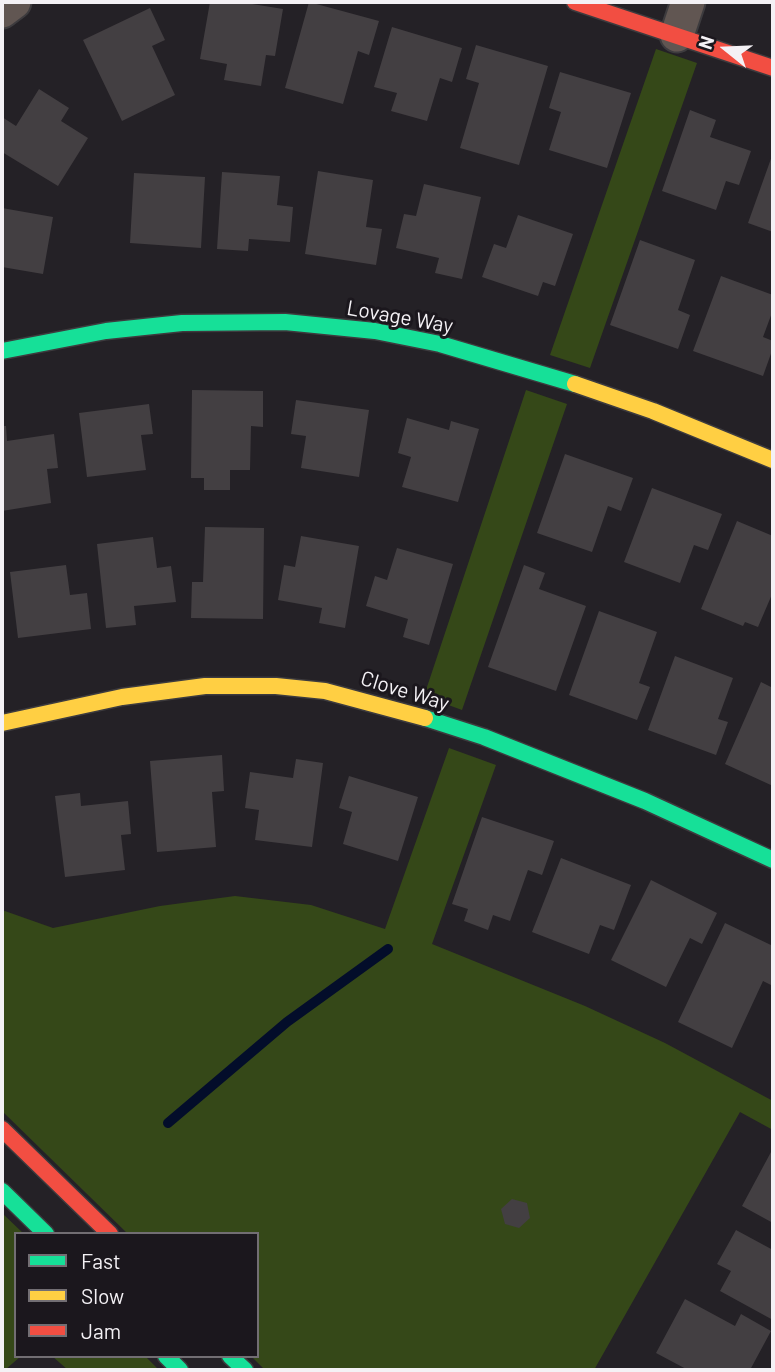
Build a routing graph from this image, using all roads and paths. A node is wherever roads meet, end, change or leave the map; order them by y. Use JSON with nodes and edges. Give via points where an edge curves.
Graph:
{"nodes":[{"id":1,"x":14,"y":2,"type":"edge"},
{"id":2,"x":575,"y":2,"type":"edge"},
{"id":3,"x":688,"y":2,"type":"edge"},
{"id":4,"x":2,"y":11,"type":"edge"},
{"id":5,"x":677,"y":34,"type":"junction"},
{"id":6,"x":773,"y":68,"type":"edge"},
{"id":7,"x":2,"y":351,"type":"edge"},
{"id":8,"x":773,"y":460,"type":"edge"},
{"id":9,"x":2,"y":723,"type":"edge"},
{"id":10,"x":773,"y":860,"type":"edge"},
{"id":11,"x":2,"y":1129,"type":"edge"},
{"id":12,"x":2,"y":1191,"type":"edge"},
{"id":13,"x":44,"y":1232,"type":"edge"},
{"id":14,"x":108,"y":1232,"type":"edge"},
{"id":15,"x":232,"y":1358,"type":"edge"},
{"id":16,"x":245,"y":1370,"type":"edge"}],
"edges":[{"from":1,"to":4,"type":"street"},
{"from":2,"to":5,"type":"street"},
{"from":3,"to":5,"type":"street"},
{"from":5,"to":6,"type":"street"},
{"from":7,"to":8,"type":"street","name":"Lovage Way","via":[[106,331],[182,323],[285,323],[375,331],[440,344],[557,378]]},
{"from":9,"to":10,"type":"street","name":"Clove Way","via":[[131,695],[205,686],[325,691],[484,737],[645,801]]},
{"from":11,"to":14,"type":"street"},
{"from":12,"to":13,"type":"street"},
{"from":15,"to":16,"type":"street"}]}
